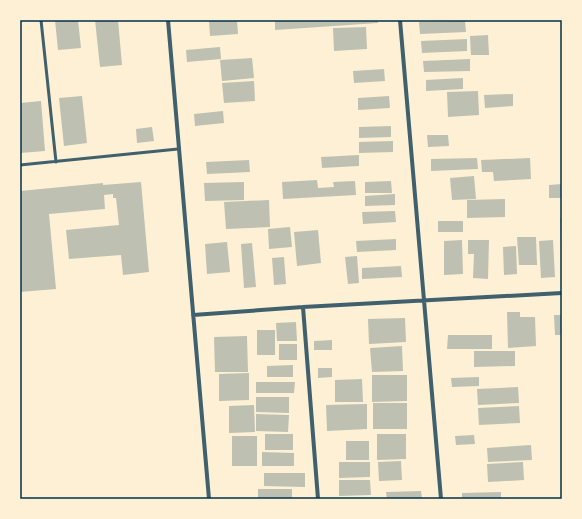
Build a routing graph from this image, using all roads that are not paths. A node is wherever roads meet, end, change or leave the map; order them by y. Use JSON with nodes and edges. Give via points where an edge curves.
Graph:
{"nodes":[{"id":1,"x":41,"y":20,"type":"edge"},
{"id":2,"x":168,"y":20,"type":"edge"},
{"id":3,"x":400,"y":20,"type":"edge"},
{"id":4,"x":178,"y":149,"type":"junction"},
{"id":5,"x":56,"y":162,"type":"junction"},
{"id":6,"x":20,"y":164,"type":"edge"},
{"id":7,"x":562,"y":293,"type":"edge"},
{"id":8,"x":423,"y":301,"type":"junction"},
{"id":9,"x":303,"y":307,"type":"junction"},
{"id":10,"x":193,"y":315,"type":"junction"},
{"id":11,"x":209,"y":499,"type":"edge"},
{"id":12,"x":318,"y":499,"type":"edge"},
{"id":13,"x":441,"y":499,"type":"edge"}],
"edges":[{"from":1,"to":5,"type":"lane"},
{"from":2,"to":4,"type":"street"},
{"from":3,"to":8,"type":"street"},
{"from":4,"to":5,"type":"lane"},
{"from":4,"to":10,"type":"street"},
{"from":5,"to":6,"type":"lane"},
{"from":7,"to":8,"type":"street"},
{"from":8,"to":9,"type":"street"},
{"from":8,"to":13,"type":"street"},
{"from":9,"to":10,"type":"street"},
{"from":9,"to":12,"type":"street"},
{"from":10,"to":11,"type":"street"}]}
